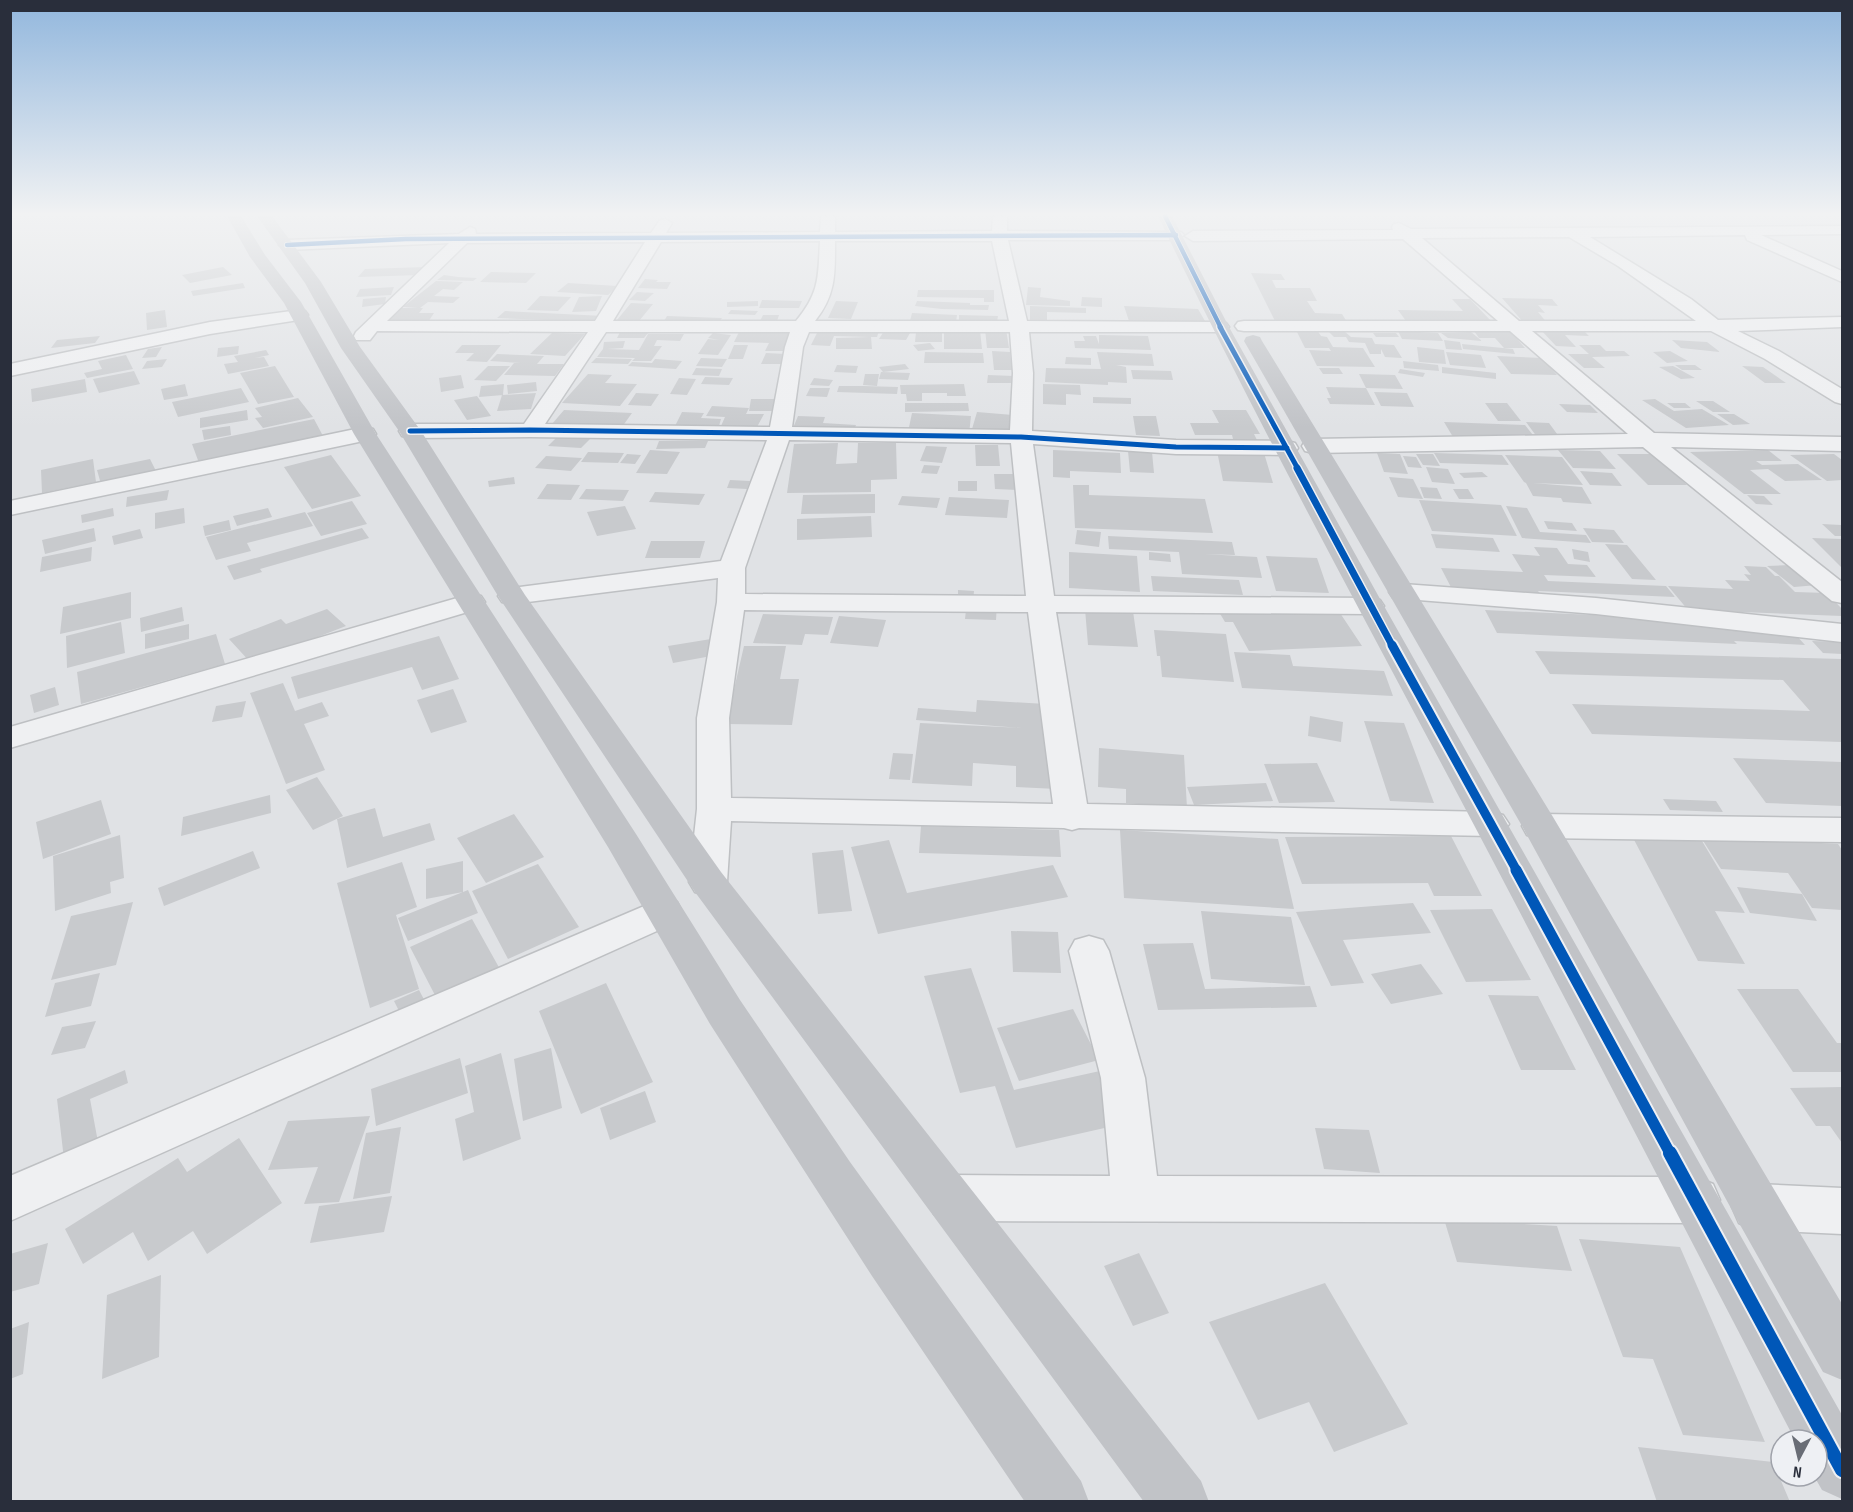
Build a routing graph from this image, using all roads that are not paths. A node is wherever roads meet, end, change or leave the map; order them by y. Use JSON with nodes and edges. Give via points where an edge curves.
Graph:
{"nodes":[{"id":1,"x":280,"y":287,"type":"edge"},
{"id":2,"x":317,"y":287,"type":"edge"},
{"id":3,"x":412,"y":287,"type":"edge"},
{"id":4,"x":625,"y":287,"type":"edge"},
{"id":5,"x":825,"y":287,"type":"edge"},
{"id":6,"x":1010,"y":287,"type":"edge"},
{"id":7,"x":1211,"y":287,"type":"edge"},
{"id":8,"x":1468,"y":287,"type":"edge"},
{"id":9,"x":1660,"y":287,"type":"edge"},
{"id":10,"x":299,"y":315,"type":"junction"},
{"id":11,"x":1842,"y":322,"type":"edge"},
{"id":12,"x":802,"y":325,"type":"junction"},
{"id":13,"x":601,"y":326,"type":"junction"},
{"id":14,"x":1513,"y":326,"type":"junction"},
{"id":15,"x":1714,"y":326,"type":"junction"},
{"id":16,"x":1019,"y":327,"type":"junction"},
{"id":17,"x":1232,"y":327,"type":"junction"},
{"id":18,"x":362,"y":337,"type":"junction"},
{"id":19,"x":10,"y":370,"type":"edge"},
{"id":20,"x":1842,"y":398,"type":"edge"},
{"id":21,"x":530,"y":430,"type":"junction"},
{"id":22,"x":410,"y":431,"type":"junction"},
{"id":23,"x":365,"y":434,"type":"junction"},
{"id":24,"x":780,"y":435,"type":"junction"},
{"id":25,"x":1021,"y":437,"type":"junction"},
{"id":26,"x":1648,"y":440,"type":"junction"},
{"id":27,"x":1842,"y":444,"type":"edge"},
{"id":28,"x":1300,"y":447,"type":"junction"},
{"id":29,"x":10,"y":508,"type":"edge"},
{"id":30,"x":732,"y":568,"type":"junction"},
{"id":31,"x":1403,"y":592,"type":"junction"},
{"id":32,"x":1842,"y":595,"type":"edge"},
{"id":33,"x":512,"y":596,"type":"junction"},
{"id":34,"x":471,"y":602,"type":"junction"},
{"id":35,"x":731,"y":602,"type":"junction"},
{"id":36,"x":1041,"y":603,"type":"junction"},
{"id":37,"x":1370,"y":606,"type":"junction"},
{"id":38,"x":1842,"y":633,"type":"edge"},
{"id":39,"x":10,"y":738,"type":"edge"},
{"id":40,"x":714,"y":809,"type":"junction"},
{"id":41,"x":1072,"y":818,"type":"junction"},
{"id":42,"x":1491,"y":824,"type":"junction"},
{"id":43,"x":1540,"y":826,"type":"junction"},
{"id":44,"x":1842,"y":830,"type":"edge"},
{"id":45,"x":708,"y":882,"type":"junction"},
{"id":46,"x":663,"y":912,"type":"junction"},
{"id":47,"x":1089,"y":951,"type":"dead end"},
{"id":48,"x":10,"y":1198,"type":"edge"},
{"id":49,"x":951,"y":1198,"type":"junction"},
{"id":50,"x":1136,"y":1198,"type":"junction"},
{"id":51,"x":1696,"y":1200,"type":"junction"},
{"id":52,"x":1756,"y":1207,"type":"junction"},
{"id":53,"x":1842,"y":1210,"type":"edge"},
{"id":54,"x":1842,"y":1353,"type":"edge"},
{"id":55,"x":1842,"y":1470,"type":"edge"},
{"id":56,"x":1060,"y":1502,"type":"edge"},
{"id":57,"x":1180,"y":1502,"type":"edge"}],
"edges":[{"from":1,"to":10,"type":"main road"},
{"from":2,"to":18,"type":"main road"},
{"from":3,"to":18,"type":"street"},
{"from":4,"to":13,"type":"street"},
{"from":5,"to":12,"type":"street","via":[[816,309]]},
{"from":6,"to":16,"type":"street"},
{"from":7,"to":17,"type":"main road"},
{"from":8,"to":14,"type":"street"},
{"from":9,"to":15,"type":"street"},
{"from":10,"to":19,"type":"street","via":[[210,328]]},
{"from":10,"to":23,"type":"main road"},
{"from":11,"to":15,"type":"street"},
{"from":12,"to":13,"type":"street"},
{"from":12,"to":16,"type":"street"},
{"from":12,"to":24,"type":"street","via":[[794,347]]},
{"from":13,"to":18,"type":"street"},
{"from":13,"to":21,"type":"street"},
{"from":14,"to":15,"type":"street"},
{"from":14,"to":17,"type":"street"},
{"from":14,"to":26,"type":"street"},
{"from":15,"to":20,"type":"street","via":[[1772,355]]},
{"from":16,"to":17,"type":"street"},
{"from":16,"to":25,"type":"street","via":[[1023,373]]},
{"from":17,"to":28,"type":"main road"},
{"from":18,"to":22,"type":"main road"},
{"from":21,"to":22,"type":"street"},
{"from":21,"to":24,"type":"street"},
{"from":22,"to":33,"type":"main road"},
{"from":23,"to":29,"type":"street"},
{"from":23,"to":34,"type":"main road"},
{"from":24,"to":25,"type":"street"},
{"from":24,"to":30,"type":"street"},
{"from":25,"to":28,"type":"street","via":[[1176,447]]},
{"from":25,"to":36,"type":"street"},
{"from":26,"to":27,"type":"street"},
{"from":26,"to":28,"type":"street"},
{"from":26,"to":32,"type":"street"},
{"from":28,"to":31,"type":"main road"},
{"from":28,"to":37,"type":"main road"},
{"from":30,"to":33,"type":"street"},
{"from":30,"to":35,"type":"street"},
{"from":31,"to":38,"type":"street","via":[[1596,606]]},
{"from":31,"to":43,"type":"main road"},
{"from":33,"to":45,"type":"main road"},
{"from":34,"to":39,"type":"street"},
{"from":34,"to":46,"type":"main road"},
{"from":35,"to":36,"type":"street"},
{"from":35,"to":40,"type":"street","via":[[713,718]]},
{"from":36,"to":37,"type":"street"},
{"from":36,"to":41,"type":"street"},
{"from":37,"to":42,"type":"main road"},
{"from":40,"to":41,"type":"street"},
{"from":40,"to":45,"type":"street"},
{"from":41,"to":42,"type":"street"},
{"from":42,"to":51,"type":"main road"},
{"from":43,"to":44,"type":"street"},
{"from":43,"to":52,"type":"main road"},
{"from":45,"to":49,"type":"main road"},
{"from":46,"to":48,"type":"street"},
{"from":46,"to":56,"type":"main road","via":[[836,1184]]},
{"from":47,"to":50,"type":"street","via":[[1123,1078]]},
{"from":49,"to":50,"type":"street"},
{"from":49,"to":57,"type":"main road"},
{"from":50,"to":51,"type":"street"},
{"from":51,"to":55,"type":"main road"},
{"from":52,"to":53,"type":"street"},
{"from":52,"to":54,"type":"main road"}]}
